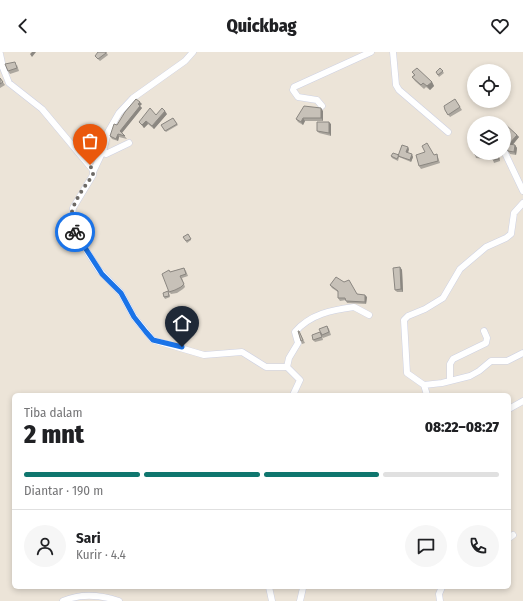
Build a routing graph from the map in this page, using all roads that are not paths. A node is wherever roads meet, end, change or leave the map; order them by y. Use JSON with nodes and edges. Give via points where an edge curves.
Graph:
{"nodes":[{"id":1,"x":193,"y":52,"type":"edge"},
{"id":2,"x":372,"y":52,"type":"edge"},
{"id":3,"x":393,"y":52,"type":"edge"},
{"id":4,"x":0,"y":54,"type":"edge"},
{"id":5,"x":322,"y":106,"type":"dead end"},
{"id":6,"x":448,"y":132,"type":"dead end"},
{"id":7,"x":129,"y":144,"type":"dead end"},
{"id":8,"x":103,"y":151,"type":"junction"},
{"id":9,"x":508,"y":160,"type":"edge"},
{"id":10,"x":93,"y":172,"type":"junction"},
{"id":11,"x":523,"y":191,"type":"edge"},
{"id":12,"x":523,"y":203,"type":"edge"},
{"id":13,"x":369,"y":315,"type":"dead end"},
{"id":14,"x":484,"y":331,"type":"dead end"},
{"id":15,"x":523,"y":353,"type":"edge"},
{"id":16,"x":287,"y":367,"type":"junction"},
{"id":17,"x":450,"y":381,"type":"junction"},
{"id":18,"x":424,"y":385,"type":"junction"},
{"id":19,"x":294,"y":393,"type":"edge"},
{"id":20,"x":426,"y":393,"type":"edge"},
{"id":21,"x":523,"y":401,"type":"edge"},
{"id":22,"x":511,"y":408,"type":"edge"},
{"id":23,"x":269,"y":589,"type":"edge"},
{"id":24,"x":303,"y":589,"type":"edge"},
{"id":25,"x":442,"y":589,"type":"edge"},
{"id":26,"x":63,"y":601,"type":"edge"},
{"id":27,"x":119,"y":601,"type":"edge"},
{"id":28,"x":272,"y":601,"type":"edge"},
{"id":29,"x":300,"y":601,"type":"edge"},
{"id":30,"x":440,"y":601,"type":"edge"}],
"edges":[{"from":1,"to":8,"type":"street","via":[[185,61],[133,98],[119,113],[108,132]]},
{"from":2,"to":5,"type":"street","via":[[294,87],[293,90],[298,97],[317,100]]},
{"from":3,"to":6,"type":"street","via":[[396,85],[399,90]]},
{"from":4,"to":10,"type":"street","via":[[9,83],[42,109]]},
{"from":7,"to":8,"type":"street","via":[[106,154]]},
{"from":8,"to":10,"type":"street"},
{"from":9,"to":11,"type":"street"},
{"from":10,"to":16,"type":"street","via":[[73,208],[71,226],[99,270],[121,293],[134,317],[153,340],[200,354],[242,352],[266,366]]},
{"from":12,"to":18,"type":"street","via":[[514,213],[511,234],[486,247],[460,269],[443,298],[404,320],[407,373]]},
{"from":13,"to":16,"type":"street","via":[[354,307],[316,316],[300,326],[295,332],[298,343]]},
{"from":14,"to":17,"type":"street","via":[[488,338],[486,343],[453,359],[450,364]]},
{"from":15,"to":17,"type":"street","via":[[507,361],[491,362],[470,376]]},
{"from":16,"to":19,"type":"street","via":[[300,380]]},
{"from":17,"to":18,"type":"street"},
{"from":18,"to":20,"type":"street"},
{"from":21,"to":22,"type":"street"},
{"from":23,"to":28,"type":"street"},
{"from":24,"to":29,"type":"street"},
{"from":25,"to":30,"type":"street","via":[[439,594]]},
{"from":26,"to":27,"type":"street","via":[[75,597],[102,596]]}]}
